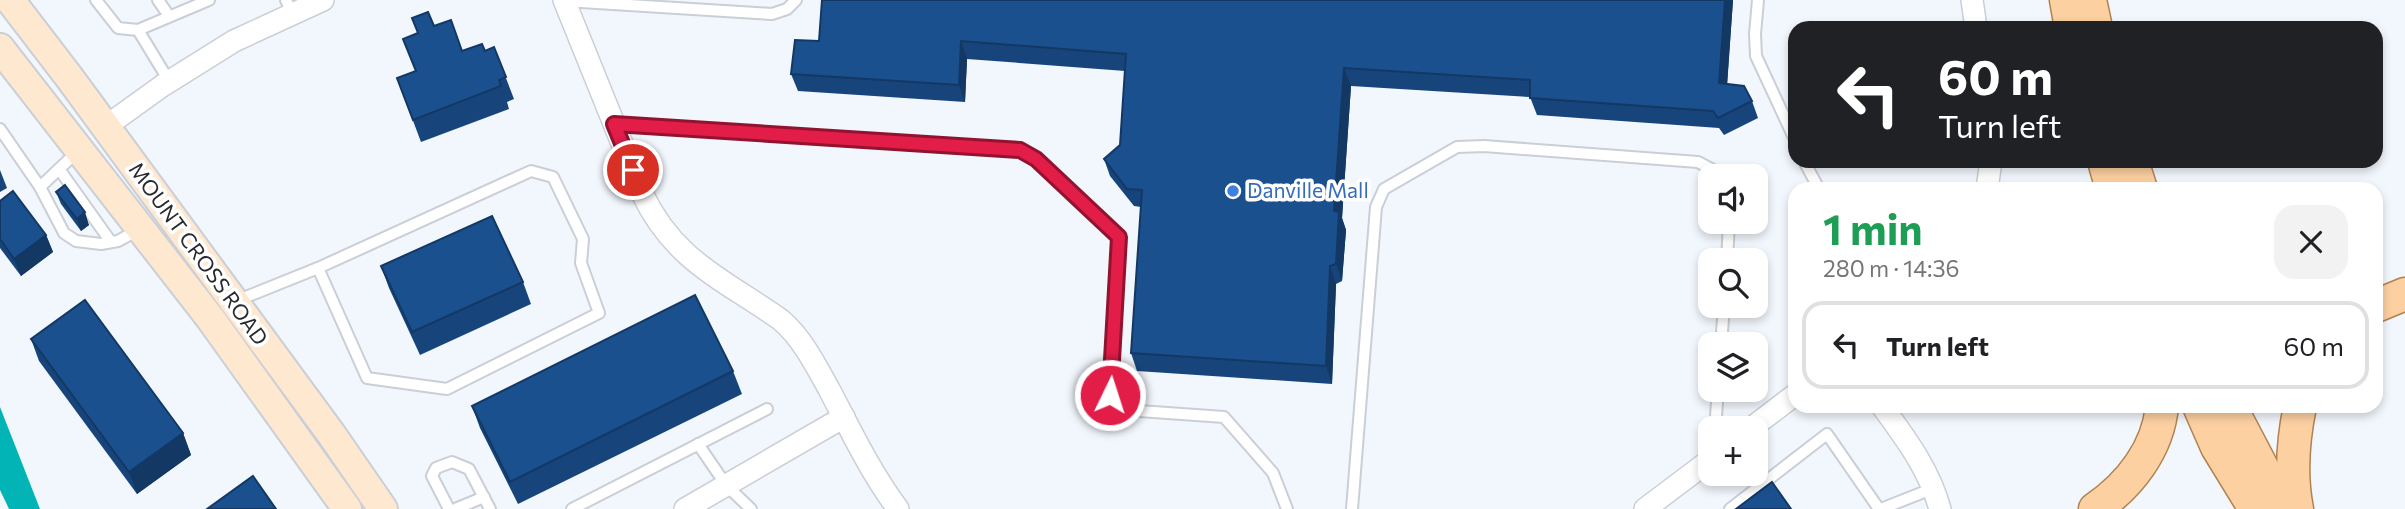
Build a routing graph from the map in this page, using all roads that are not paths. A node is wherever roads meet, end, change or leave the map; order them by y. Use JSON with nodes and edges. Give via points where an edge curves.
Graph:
{"nodes":[{"id":1,"x":10,"y":0,"type":"edge"},
{"id":2,"x":96,"y":0,"type":"edge"},
{"id":3,"x":158,"y":0,"type":"edge"},
{"id":4,"x":209,"y":0,"type":"edge"},
{"id":5,"x":323,"y":0,"type":"edge"},
{"id":6,"x":796,"y":0,"type":"edge"},
{"id":7,"x":1758,"y":0,"type":"edge"},
{"id":8,"x":1972,"y":0,"type":"edge"},
{"id":9,"x":2066,"y":0,"type":"edge"},
{"id":10,"x":2090,"y":0,"type":"edge"},
{"id":11,"x":564,"y":1,"type":"edge"},
{"id":12,"x":289,"y":7,"type":"edge"},
{"id":13,"x":169,"y":16,"type":"junction"},
{"id":14,"x":1975,"y":21,"type":"edge"},
{"id":15,"x":2070,"y":21,"type":"edge"},
{"id":16,"x":2094,"y":21,"type":"edge"},
{"id":17,"x":138,"y":30,"type":"junction"},
{"id":18,"x":1,"y":51,"type":"edge"},
{"id":19,"x":169,"y":81,"type":"junction"},
{"id":20,"x":614,"y":124,"type":"junction"},
{"id":21,"x":1788,"y":125,"type":"edge"},
{"id":22,"x":105,"y":127,"type":"junction"},
{"id":23,"x":0,"y":129,"type":"edge"},
{"id":24,"x":69,"y":160,"type":"junction"},
{"id":25,"x":1702,"y":164,"type":"edge"},
{"id":26,"x":40,"y":187,"type":"junction"},
{"id":27,"x":141,"y":228,"type":"junction"},
{"id":28,"x":111,"y":242,"type":"junction"},
{"id":29,"x":318,"y":268,"type":"junction"},
{"id":30,"x":2405,"y":294,"type":"edge"},
{"id":31,"x":233,"y":302,"type":"junction"},
{"id":32,"x":2383,"y":303,"type":"edge"},
{"id":33,"x":1788,"y":400,"type":"edge"},
{"id":34,"x":767,"y":409,"type":"dead end"},
{"id":35,"x":1887,"y":413,"type":"edge"},
{"id":36,"x":2161,"y":413,"type":"edge"},
{"id":37,"x":2202,"y":413,"type":"edge"},
{"id":38,"x":2234,"y":413,"type":"edge"},
{"id":39,"x":2299,"y":413,"type":"edge"},
{"id":40,"x":1767,"y":416,"type":"edge"},
{"id":41,"x":844,"y":417,"type":"junction"},
{"id":42,"x":698,"y":444,"type":"junction"},
{"id":43,"x":1698,"y":469,"type":"edge"},
{"id":44,"x":726,"y":485,"type":"junction"},
{"id":45,"x":484,"y":498,"type":"junction"},
{"id":46,"x":1937,"y":499,"type":"edge"},
{"id":47,"x":347,"y":509,"type":"edge"},
{"id":48,"x":383,"y":509,"type":"edge"},
{"id":49,"x":449,"y":509,"type":"edge"},
{"id":50,"x":455,"y":509,"type":"edge"},
{"id":51,"x":490,"y":509,"type":"edge"},
{"id":52,"x":572,"y":509,"type":"edge"},
{"id":53,"x":685,"y":509,"type":"edge"},
{"id":54,"x":751,"y":509,"type":"edge"},
{"id":55,"x":898,"y":509,"type":"edge"},
{"id":56,"x":1287,"y":509,"type":"edge"},
{"id":57,"x":1352,"y":509,"type":"edge"},
{"id":58,"x":1645,"y":509,"type":"edge"},
{"id":59,"x":1730,"y":509,"type":"edge"},
{"id":60,"x":1880,"y":509,"type":"edge"},
{"id":61,"x":2095,"y":509,"type":"edge"},
{"id":62,"x":2255,"y":509,"type":"edge"},
{"id":63,"x":2286,"y":509,"type":"edge"},
{"id":64,"x":2297,"y":509,"type":"edge"}],
"edges":[{"from":1,"to":22,"type":"main road","name":"MOUNT CROSS ROAD"},
{"from":2,"to":17,"type":"lane","via":[[118,28]]},
{"from":3,"to":13,"type":"lane"},
{"from":4,"to":13,"type":"lane"},
{"from":5,"to":12,"type":"street"},
{"from":6,"to":11,"type":"lane","via":[[772,14]]},
{"from":7,"to":21,"type":"lane","via":[[1756,56]]},
{"from":8,"to":14,"type":"street"},
{"from":9,"to":15,"type":"main road"},
{"from":10,"to":16,"type":"main road"},
{"from":11,"to":20,"type":"street"},
{"from":12,"to":19,"type":"street"},
{"from":13,"to":17,"type":"lane"},
{"from":17,"to":19,"type":"lane"},
{"from":18,"to":24,"type":"main road","name":"MOUNT CROSS ROAD"},
{"from":19,"to":22,"type":"street"},
{"from":20,"to":41,"type":"street","via":[[664,233],[688,257],[788,326],[809,353]]},
{"from":20,"to":56,"type":"lane","via":[[1020,150],[1036,159],[1119,237],[1110,395],[1114,403],[1125,410],[1224,417],[1273,472]]},
{"from":22,"to":31,"type":"main road","name":"MOUNT CROSS ROAD"},
{"from":23,"to":26,"type":"lane"},
{"from":24,"to":26,"type":"lane"},
{"from":24,"to":27,"type":"main road","name":"MOUNT CROSS ROAD"},
{"from":24,"to":28,"type":"lane"},
{"from":25,"to":57,"type":"lane","via":[[1457,146],[1384,189],[1376,207]]},
{"from":26,"to":28,"type":"lane","via":[[64,233],[76,241]]},
{"from":27,"to":28,"type":"lane"},
{"from":27,"to":47,"type":"main road","name":"MOUNT CROSS ROAD"},
{"from":29,"to":29,"type":"lane","via":[[531,171],[553,177],[583,239],[581,263],[599,313],[447,389],[367,378]]},
{"from":29,"to":31,"type":"lane"},
{"from":30,"to":32,"type":"main road"},
{"from":31,"to":48,"type":"main road","name":"MOUNT CROSS ROAD"},
{"from":33,"to":40,"type":"street"},
{"from":34,"to":42,"type":"lane"},
{"from":35,"to":46,"type":"street","via":[[1923,465]]},
{"from":36,"to":61,"type":"main road","via":[[2142,462],[2127,483]]},
{"from":37,"to":62,"type":"main road"},
{"from":38,"to":63,"type":"main road"},
{"from":39,"to":64,"type":"main road","via":[[2292,463]]},
{"from":41,"to":44,"type":"street"},
{"from":41,"to":55,"type":"street"},
{"from":42,"to":44,"type":"lane"},
{"from":42,"to":52,"type":"lane"},
{"from":43,"to":58,"type":"street"},
{"from":44,"to":53,"type":"street"},
{"from":44,"to":54,"type":"lane"},
{"from":45,"to":49,"type":"lane","via":[[469,469],[452,462],[436,468],[432,476]]},
{"from":45,"to":50,"type":"lane"},
{"from":45,"to":51,"type":"lane"},
{"from":46,"to":60,"type":"lane"},
{"from":59,"to":60,"type":"lane","via":[[1827,434]]}]}
